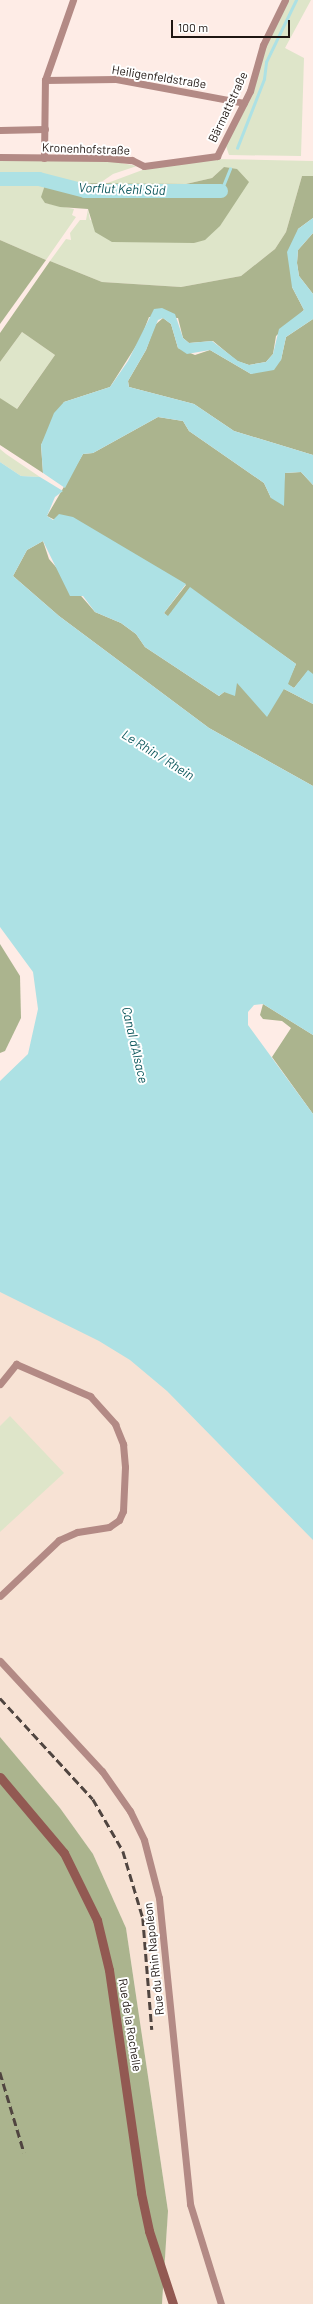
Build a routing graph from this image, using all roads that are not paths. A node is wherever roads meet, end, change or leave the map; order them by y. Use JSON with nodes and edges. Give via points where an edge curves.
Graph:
{"nodes":[{"id":1,"x":73,"y":0,"type":"edge"},
{"id":2,"x":285,"y":0,"type":"edge"},
{"id":3,"x":45,"y":80,"type":"junction"},
{"id":4,"x":244,"y":103,"type":"junction"},
{"id":5,"x":45,"y":129,"type":"junction"},
{"id":6,"x":0,"y":130,"type":"edge"},
{"id":7,"x":217,"y":156,"type":"joint"},
{"id":8,"x":0,"y":157,"type":"edge"},
{"id":9,"x":44,"y":158,"type":"junction"},
{"id":10,"x":0,"y":1384,"type":"edge"},
{"id":11,"x":0,"y":1596,"type":"edge"},
{"id":12,"x":0,"y":1661,"type":"edge"},
{"id":13,"x":0,"y":1777,"type":"edge"},
{"id":14,"x":173,"y":2304,"type":"edge"},
{"id":15,"x":221,"y":2304,"type":"edge"}],
"edges":[{"from":1,"to":3,"type":"street"},
{"from":2,"to":4,"type":"street","name":"Bärmattstraße","via":[[267,34]]},
{"from":3,"to":4,"type":"street","name":"Heiligenfeldstraße","via":[[116,80]]},
{"from":3,"to":5,"type":"street"},
{"from":4,"to":7,"type":"street","name":"Bärmattstraße"},
{"from":5,"to":6,"type":"street"},
{"from":5,"to":9,"type":"street"},
{"from":7,"to":9,"type":"street","name":"Kronenhofstraße","via":[[144,166],[132,160]]},
{"from":8,"to":9,"type":"street","name":"Kronenhofstraße"},
{"from":10,"to":11,"type":"street","via":[[16,1364],[90,1396],[115,1424],[123,1444],[125,1467],[123,1511],[119,1520],[109,1527],[77,1532],[59,1540]]},
{"from":12,"to":15,"type":"street","name":"Rue du Rhin Napoléon","via":[[102,1771],[130,1811],[144,1840],[159,1898],[190,2204]]},
{"from":13,"to":14,"type":"main road","name":"Rue de la Rochelle","via":[[64,1853],[97,1920],[110,1970],[140,2193],[148,2231]]}]}
